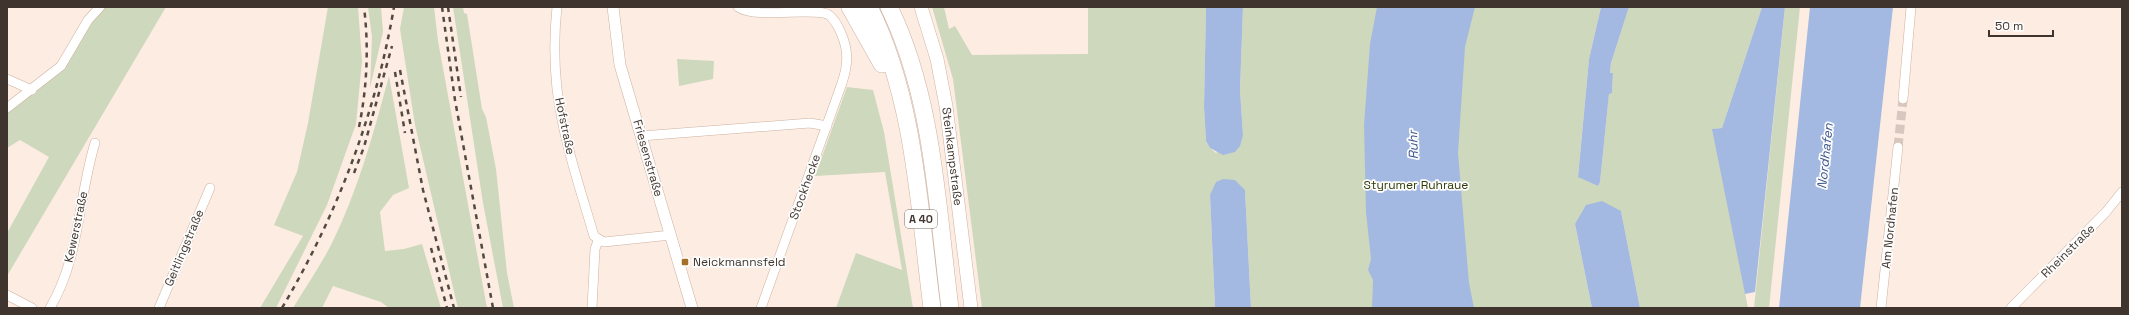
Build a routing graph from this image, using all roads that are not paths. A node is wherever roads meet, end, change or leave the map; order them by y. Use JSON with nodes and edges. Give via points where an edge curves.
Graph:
{"nodes":[{"id":1,"x":100,"y":7,"type":"edge"},
{"id":2,"x":557,"y":7,"type":"edge"},
{"id":3,"x":613,"y":7,"type":"edge"},
{"id":4,"x":738,"y":7,"type":"edge"},
{"id":5,"x":850,"y":7,"type":"edge"},
{"id":6,"x":869,"y":7,"type":"edge"},
{"id":7,"x":889,"y":7,"type":"edge"},
{"id":8,"x":901,"y":7,"type":"edge"},
{"id":9,"x":921,"y":7,"type":"edge"},
{"id":10,"x":1911,"y":7,"type":"edge"},
{"id":11,"x":7,"y":79,"type":"edge"},
{"id":12,"x":32,"y":90,"type":"junction"},
{"id":13,"x":1903,"y":99,"type":"tunnel mouth"},
{"id":14,"x":921,"y":100,"type":"junction"},
{"id":15,"x":7,"y":108,"type":"edge"},
{"id":16,"x":827,"y":126,"type":"junction"},
{"id":17,"x":908,"y":130,"type":"junction"},
{"id":18,"x":641,"y":136,"type":"junction"},
{"id":19,"x":95,"y":143,"type":"dead end"},
{"id":20,"x":1898,"y":147,"type":"tunnel mouth"},
{"id":21,"x":210,"y":188,"type":"dead end"},
{"id":22,"x":2122,"y":192,"type":"edge"},
{"id":23,"x":671,"y":235,"type":"junction"},
{"id":24,"x":598,"y":240,"type":"junction"},
{"id":25,"x":7,"y":295,"type":"edge"},
{"id":26,"x":32,"y":308,"type":"edge"},
{"id":27,"x":50,"y":308,"type":"edge"},
{"id":28,"x":159,"y":308,"type":"edge"},
{"id":29,"x":592,"y":308,"type":"edge"},
{"id":30,"x":692,"y":308,"type":"edge"},
{"id":31,"x":761,"y":308,"type":"edge"},
{"id":32,"x":932,"y":308,"type":"edge"},
{"id":33,"x":950,"y":308,"type":"edge"},
{"id":34,"x":971,"y":308,"type":"edge"},
{"id":35,"x":1881,"y":308,"type":"edge"},
{"id":36,"x":2011,"y":308,"type":"edge"}],
"edges":[{"from":1,"to":12,"type":"street","via":[[88,20],[61,66]]},
{"from":2,"to":24,"type":"street","name":"Hofstraße","via":[[554,41],[557,89],[569,150],[594,236]]},
{"from":3,"to":18,"type":"street","name":"Friesenstraße","via":[[620,65]]},
{"from":4,"to":16,"type":"street","name":"Stockhecke","via":[[756,12],[818,12],[828,14],[838,24],[844,41],[847,65]]},
{"from":5,"to":17,"type":"highway","via":[[879,56]]},
{"from":6,"to":17,"type":"highway","number":"A 40","via":[[895,73]]},
{"from":7,"to":14,"type":"highway","number":"A 40","via":[[898,27]]},
{"from":8,"to":14,"type":"highway","via":[[918,61]]},
{"from":9,"to":34,"type":"main road","name":"Steinkampstraße","via":[[946,106]]},
{"from":10,"to":13,"type":"street"},
{"from":11,"to":12,"type":"street"},
{"from":12,"to":15,"type":"street"},
{"from":14,"to":33,"type":"highway","number":"A 40","via":[[932,162]]},
{"from":16,"to":18,"type":"street","via":[[810,123]]},
{"from":16,"to":31,"type":"street","name":"Stockhecke"},
{"from":17,"to":32,"type":"highway","number":"A 40"},
{"from":18,"to":23,"type":"street","name":"Friesenstraße"},
{"from":19,"to":27,"type":"street","name":"Kewerstraße","via":[[72,252],[65,276]]},
{"from":20,"to":35,"type":"street","name":"Am Nordhafen"},
{"from":21,"to":28,"type":"street","name":"Geitlingstraße"},
{"from":22,"to":36,"type":"street","name":"Rheinstraße","via":[[2106,212]]},
{"from":23,"to":24,"type":"street","via":[[604,242]]},
{"from":23,"to":30,"type":"street","name":"Friesenstraße"},
{"from":24,"to":29,"type":"street","via":[[595,249]]},
{"from":25,"to":26,"type":"street"}]}
